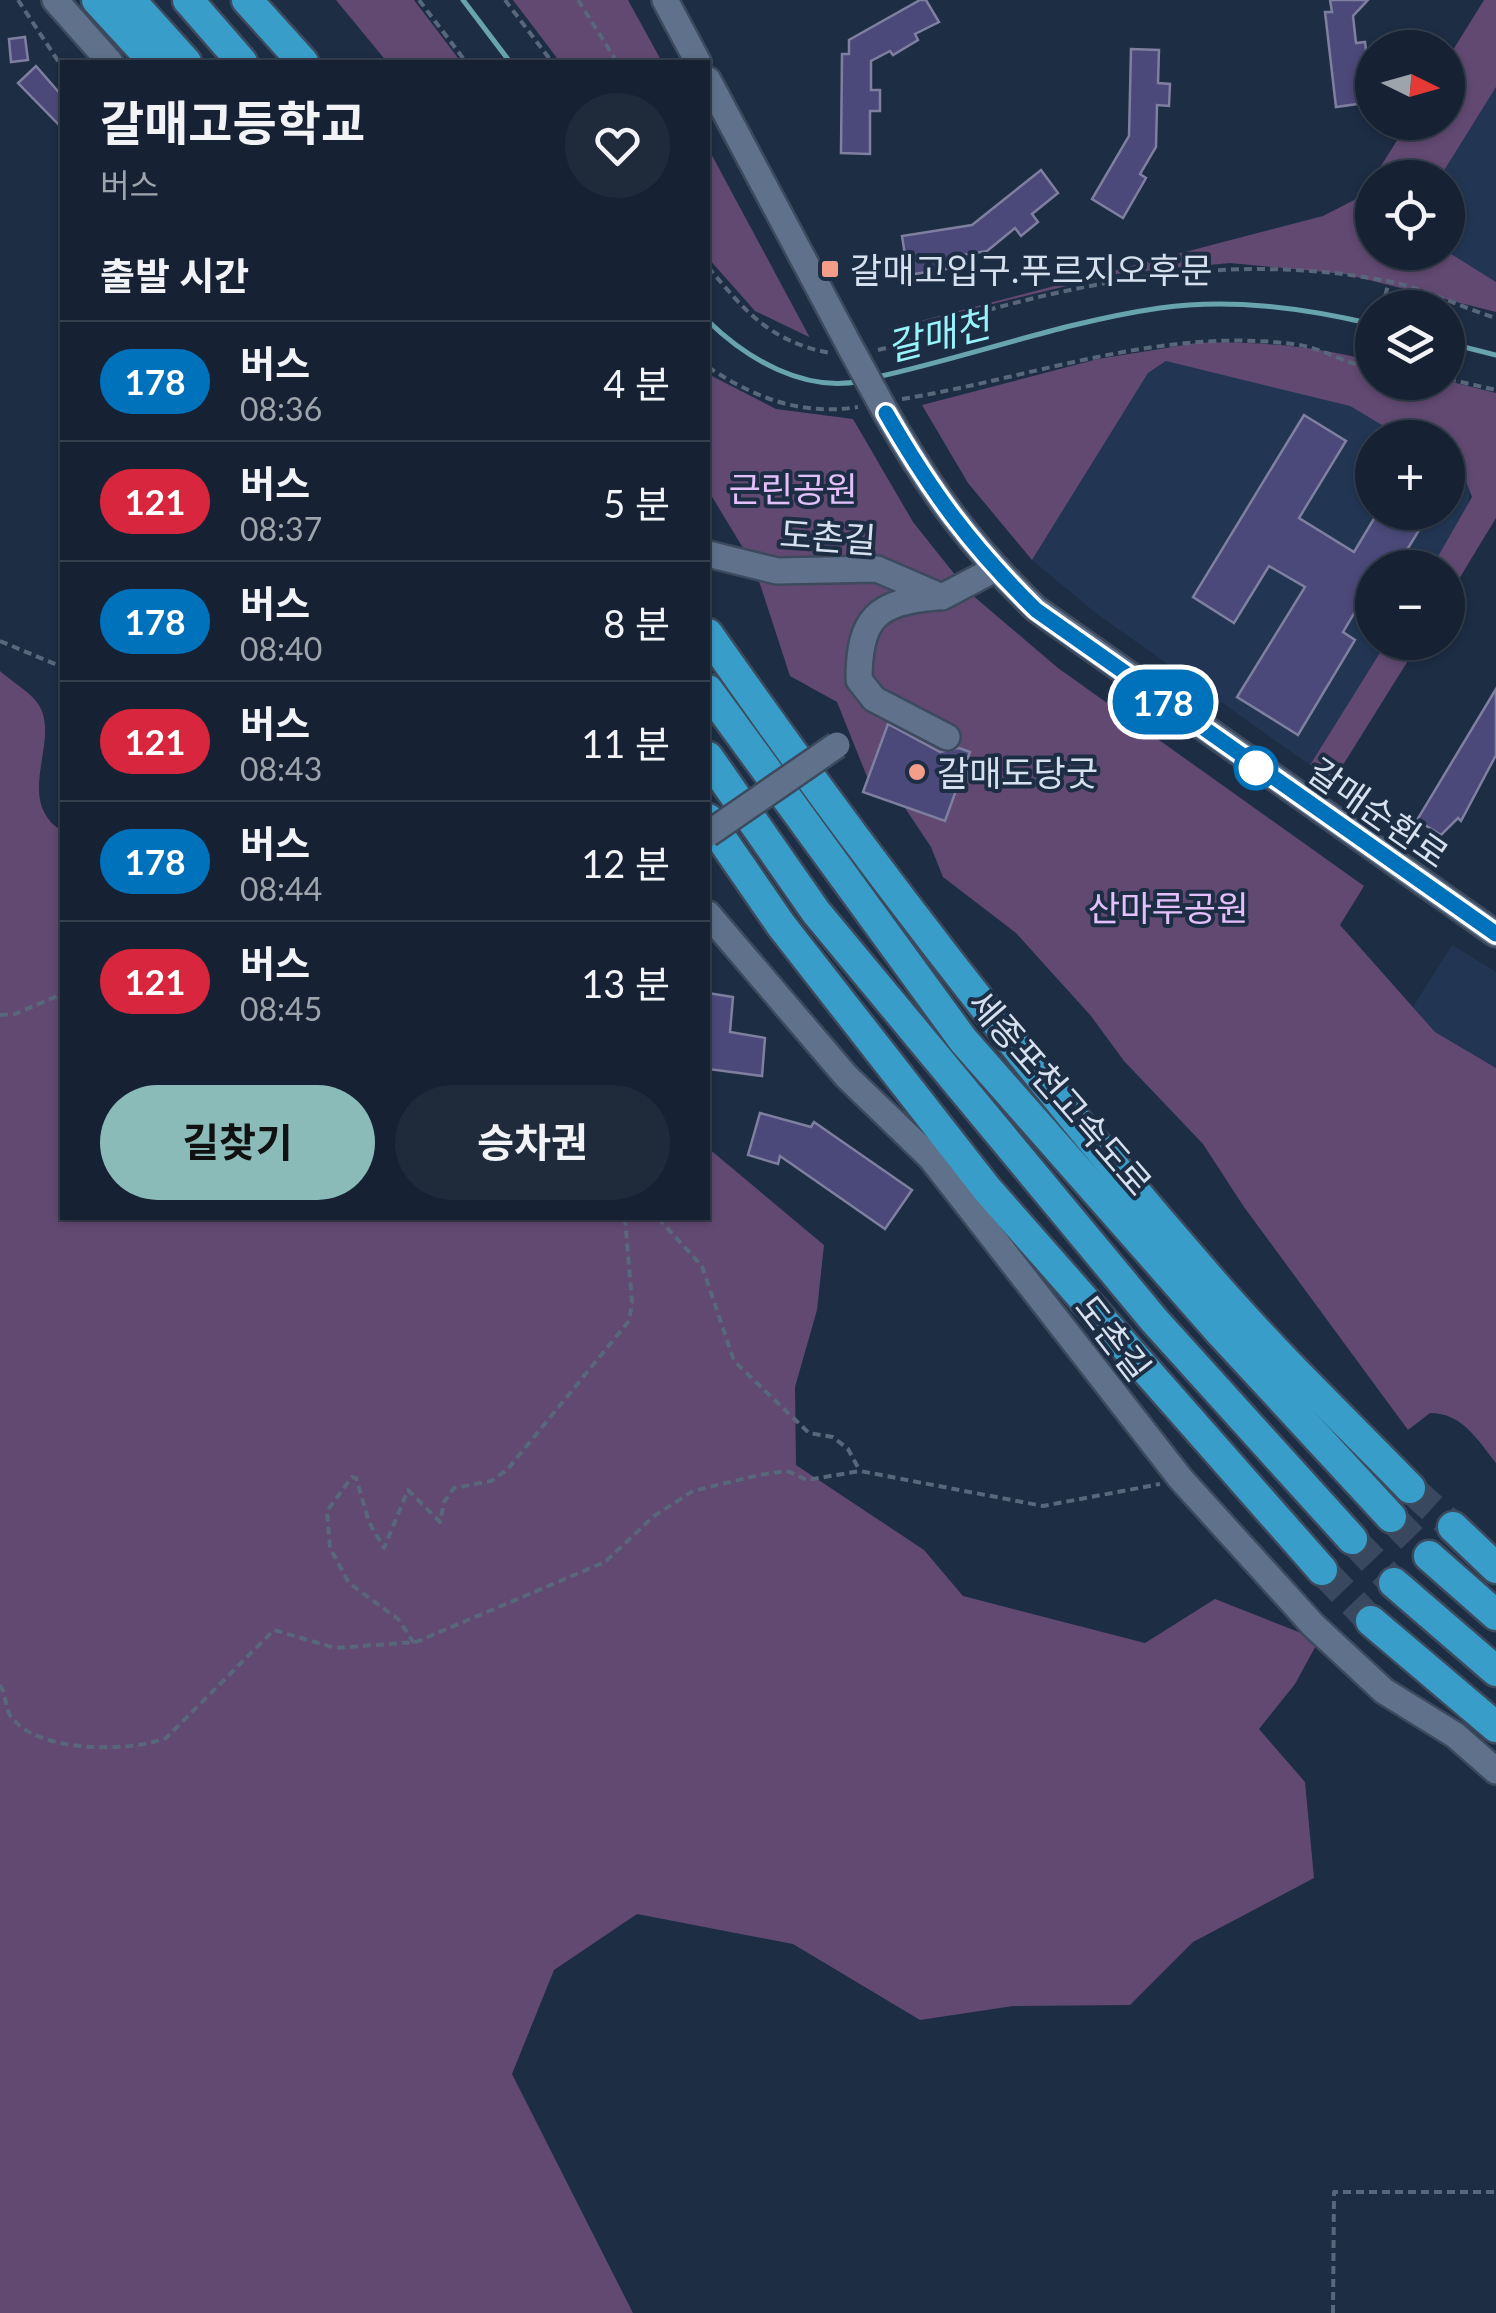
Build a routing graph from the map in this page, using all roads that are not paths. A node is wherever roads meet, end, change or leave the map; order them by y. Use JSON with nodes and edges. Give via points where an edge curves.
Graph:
{"nodes":[{"id":1,"x":55,"y":0,"type":"edge"},
{"id":2,"x":97,"y":0,"type":"edge"},
{"id":3,"x":130,"y":0,"type":"edge"},
{"id":4,"x":188,"y":0,"type":"edge"},
{"id":5,"x":247,"y":0,"type":"edge"},
{"id":6,"x":665,"y":0,"type":"edge"},
{"id":7,"x":108,"y":60,"type":"edge"},
{"id":8,"x":152,"y":60,"type":"edge"},
{"id":9,"x":184,"y":60,"type":"edge"},
{"id":10,"x":240,"y":60,"type":"edge"},
{"id":11,"x":301,"y":60,"type":"edge"},
{"id":12,"x":697,"y":60,"type":"edge"},
{"id":13,"x":710,"y":84,"type":"edge"},
{"id":14,"x":710,"y":554,"type":"edge"},
{"id":15,"x":994,"y":569,"type":"junction"},
{"id":16,"x":942,"y":597,"type":"junction"},
{"id":17,"x":710,"y":637,"type":"edge"},
{"id":18,"x":710,"y":693,"type":"edge"},
{"id":19,"x":947,"y":737,"type":"dead end"},
{"id":20,"x":837,"y":745,"type":"dead end"},
{"id":21,"x":710,"y":760,"type":"edge"},
{"id":22,"x":710,"y":822,"type":"edge"},
{"id":23,"x":710,"y":833,"type":"edge"},
{"id":24,"x":710,"y":916,"type":"edge"},
{"id":25,"x":1496,"y":934,"type":"edge"},
{"id":26,"x":1410,"y":1488,"type":"tunnel mouth"},
{"id":27,"x":1391,"y":1517,"type":"tunnel mouth"},
{"id":28,"x":1454,"y":1528,"type":"tunnel mouth"},
{"id":29,"x":1352,"y":1539,"type":"tunnel mouth"},
{"id":30,"x":1429,"y":1556,"type":"tunnel mouth"},
{"id":31,"x":1496,"y":1568,"type":"edge"},
{"id":32,"x":1322,"y":1570,"type":"tunnel mouth"},
{"id":33,"x":1394,"y":1582,"type":"tunnel mouth"},
{"id":34,"x":1496,"y":1615,"type":"edge"},
{"id":35,"x":1371,"y":1621,"type":"tunnel mouth"},
{"id":36,"x":1496,"y":1671,"type":"edge"},
{"id":37,"x":1496,"y":1727,"type":"edge"},
{"id":38,"x":1496,"y":1771,"type":"edge"}],
"edges":[{"from":1,"to":7,"type":"street"},
{"from":2,"to":8,"type":"highway"},
{"from":3,"to":9,"type":"highway"},
{"from":4,"to":10,"type":"highway"},
{"from":5,"to":11,"type":"highway"},
{"from":6,"to":12,"type":"street"},
{"from":13,"to":15,"type":"street","name":"갈매순환로","bridge":true,"via":[[848,350],[934,496]]},
{"from":14,"to":16,"type":"street","name":"도촌길","via":[[777,571],[876,569]]},
{"from":15,"to":16,"type":"street"},
{"from":15,"to":25,"type":"street","name":"갈매순환로","via":[[1080,643]]},
{"from":16,"to":19,"type":"street","via":[[879,610],[864,644],[859,680],[874,699]]},
{"from":17,"to":26,"type":"highway","via":[[968,992],[1218,1288]]},
{"from":18,"to":27,"type":"highway","name":"세종포천고속도로","via":[[963,1040]]},
{"from":20,"to":23,"type":"street","bridge":true},
{"from":21,"to":29,"type":"highway","name":"세종포천고속도로","via":[[816,912],[1154,1320]]},
{"from":22,"to":32,"type":"highway","via":[[781,925],[987,1189]]},
{"from":24,"to":38,"type":"street","name":"도촌길","via":[[846,1076],[931,1158],[1178,1475],[1313,1624],[1384,1690],[1455,1735]]},
{"from":28,"to":31,"type":"highway"},
{"from":30,"to":34,"type":"highway"},
{"from":33,"to":36,"type":"highway"},
{"from":35,"to":37,"type":"highway"}]}
